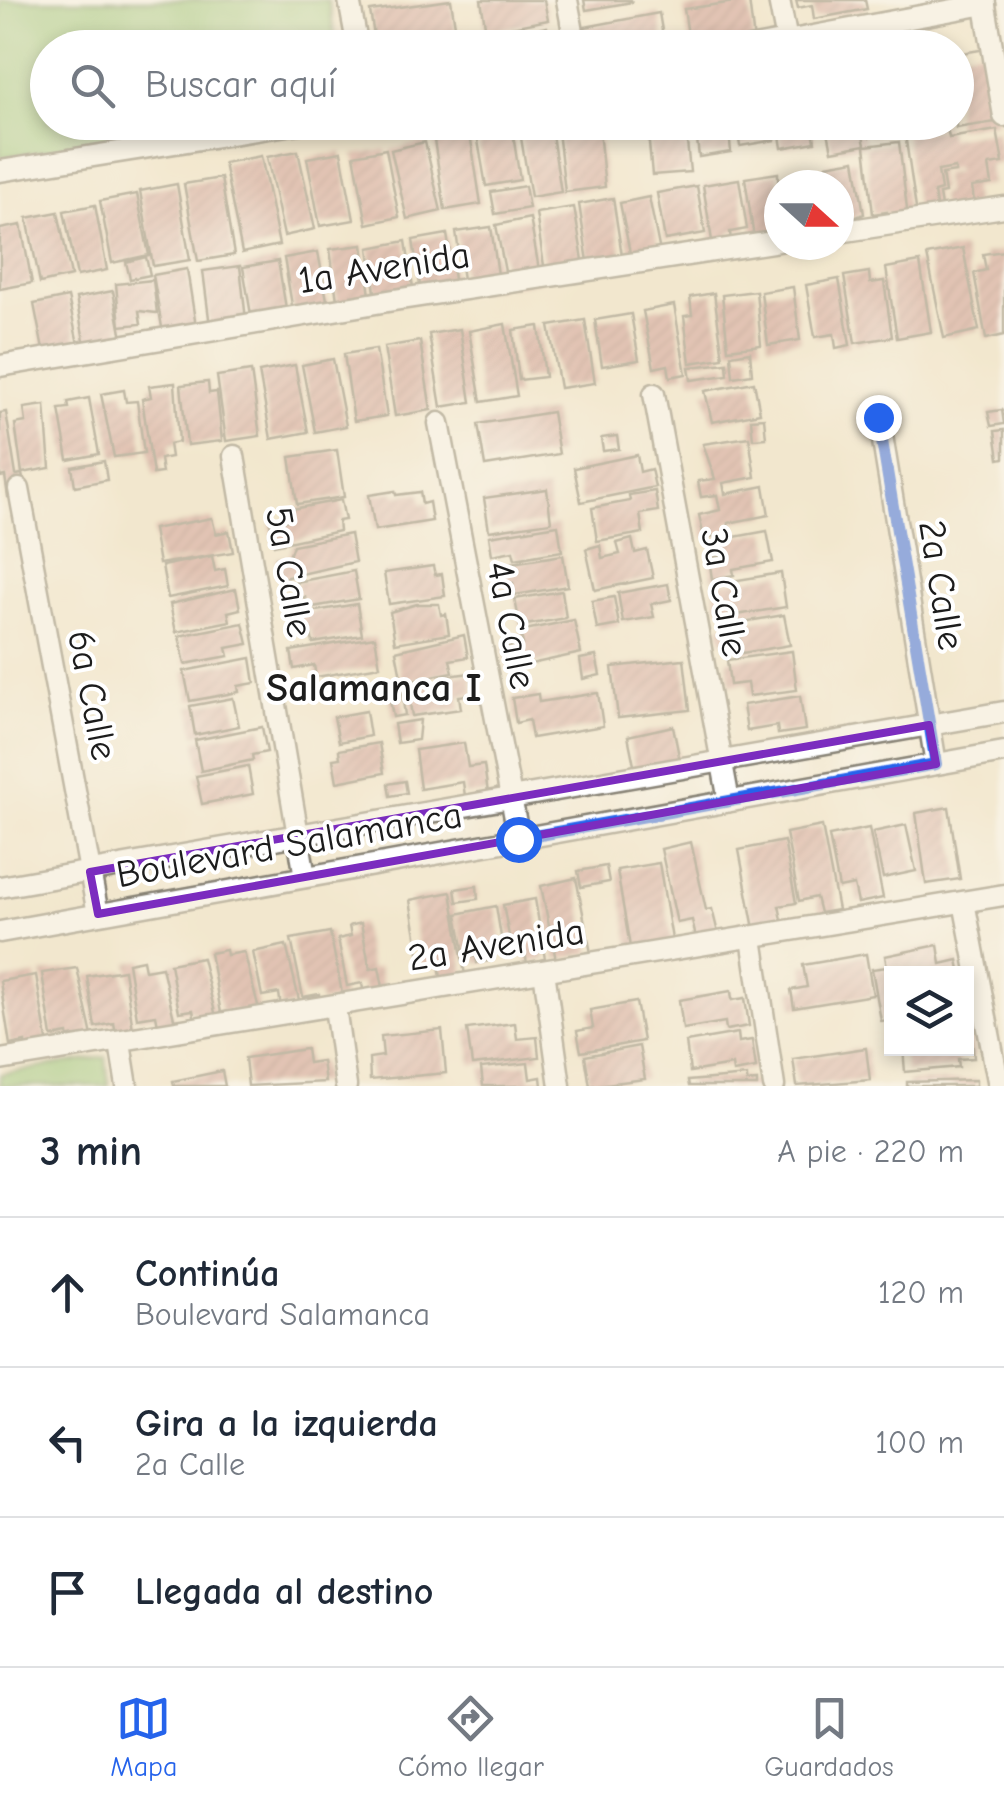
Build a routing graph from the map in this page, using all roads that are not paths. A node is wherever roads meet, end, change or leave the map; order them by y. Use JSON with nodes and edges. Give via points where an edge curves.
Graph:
{"nodes":[{"id":1,"x":349,"y":0,"type":"edge"},
{"id":2,"x":567,"y":0,"type":"edge"},
{"id":3,"x":779,"y":0,"type":"edge"},
{"id":4,"x":984,"y":2,"type":"edge"},
{"id":5,"x":355,"y":30,"type":"edge"},
{"id":6,"x":573,"y":30,"type":"edge"},
{"id":7,"x":786,"y":30,"type":"edge"},
{"id":8,"x":843,"y":30,"type":"edge"},
{"id":9,"x":1004,"y":116,"type":"edge"},
{"id":10,"x":194,"y":140,"type":"edge"},
{"id":11,"x":0,"y":171,"type":"edge"},
{"id":12,"x":1004,"y":207,"type":"edge"},
{"id":13,"x":854,"y":230,"type":"edge"},
{"id":14,"x":764,"y":243,"type":"edge"},
{"id":15,"x":0,"y":366,"type":"edge"},
{"id":16,"x":654,"y":394,"type":"dead end"},
{"id":17,"x":878,"y":417,"type":"dead end"},
{"id":18,"x":438,"y":423,"type":"dead end"},
{"id":19,"x":234,"y":456,"type":"dead end"},
{"id":20,"x":18,"y":489,"type":"dead end"},
{"id":21,"x":1004,"y":712,"type":"edge"},
{"id":22,"x":930,"y":725,"type":"junction"},
{"id":23,"x":1004,"y":752,"type":"edge"},
{"id":24,"x":721,"y":761,"type":"junction"},
{"id":25,"x":936,"y":764,"type":"junction"},
{"id":26,"x":510,"y":798,"type":"junction"},
{"id":27,"x":728,"y":801,"type":"junction"},
{"id":28,"x":298,"y":835,"type":"junction"},
{"id":29,"x":518,"y":839,"type":"junction"},
{"id":30,"x":90,"y":872,"type":"junction"},
{"id":31,"x":305,"y":877,"type":"junction"},
{"id":32,"x":0,"y":888,"type":"edge"},
{"id":33,"x":1004,"y":895,"type":"edge"},
{"id":34,"x":964,"y":902,"type":"junction"},
{"id":35,"x":98,"y":914,"type":"junction"},
{"id":36,"x":0,"y":932,"type":"edge"},
{"id":37,"x":752,"y":938,"type":"junction"},
{"id":38,"x":544,"y":971,"type":"junction"},
{"id":39,"x":335,"y":1007,"type":"junction"},
{"id":40,"x":120,"y":1042,"type":"junction"},
{"id":41,"x":0,"y":1060,"type":"edge"},
{"id":42,"x":127,"y":1086,"type":"edge"},
{"id":43,"x":346,"y":1086,"type":"edge"},
{"id":44,"x":560,"y":1086,"type":"edge"},
{"id":45,"x":774,"y":1086,"type":"edge"},
{"id":46,"x":999,"y":1086,"type":"edge"}],
"edges":[{"from":1,"to":5,"type":"street"},
{"from":2,"to":6,"type":"street"},
{"from":3,"to":7,"type":"street"},
{"from":4,"to":8,"type":"street"},
{"from":4,"to":9,"type":"street"},
{"from":10,"to":11,"type":"street"},
{"from":12,"to":13,"type":"street"},
{"from":14,"to":15,"type":"street","name":"1a Avenida"},
{"from":16,"to":24,"type":"street","name":"3a Calle"},
{"from":17,"to":22,"type":"street","name":"2a Calle"},
{"from":18,"to":26,"type":"street","name":"4a Calle"},
{"from":19,"to":28,"type":"street","name":"5a Calle"},
{"from":20,"to":30,"type":"street","name":"6a Calle"},
{"from":21,"to":22,"type":"street","name":"Boulevard Salamanca"},
{"from":22,"to":24,"type":"street","name":"Boulevard Salamanca"},
{"from":22,"to":25,"type":"street","name":"2a Calle"},
{"from":23,"to":25,"type":"street","name":"Boulevard Salamanca"},
{"from":24,"to":26,"type":"street","name":"Boulevard Salamanca"},
{"from":24,"to":27,"type":"street","name":"3a Calle"},
{"from":25,"to":27,"type":"street","name":"Boulevard Salamanca"},
{"from":26,"to":28,"type":"street","name":"Boulevard Salamanca"},
{"from":26,"to":29,"type":"street","name":"4a Calle"},
{"from":27,"to":29,"type":"street","name":"Boulevard Salamanca"},
{"from":28,"to":30,"type":"street","name":"Boulevard Salamanca"},
{"from":28,"to":31,"type":"street","name":"5a Calle"},
{"from":29,"to":31,"type":"street","name":"Boulevard Salamanca"},
{"from":30,"to":32,"type":"street","name":"Boulevard Salamanca"},
{"from":30,"to":35,"type":"street","name":"6a Calle"},
{"from":31,"to":35,"type":"street","name":"Boulevard Salamanca"},
{"from":33,"to":34,"type":"street","name":"2a Avenida"},
{"from":34,"to":37,"type":"street","name":"2a Avenida"},
{"from":34,"to":46,"type":"street"},
{"from":35,"to":36,"type":"street","name":"Boulevard Salamanca"},
{"from":37,"to":38,"type":"street","name":"2a Avenida"},
{"from":37,"to":45,"type":"street"},
{"from":38,"to":39,"type":"street","name":"2a Avenida"},
{"from":38,"to":44,"type":"street"},
{"from":39,"to":40,"type":"street","name":"2a Avenida"},
{"from":39,"to":43,"type":"street"},
{"from":40,"to":41,"type":"street","name":"2a Avenida"},
{"from":40,"to":42,"type":"street"}]}
